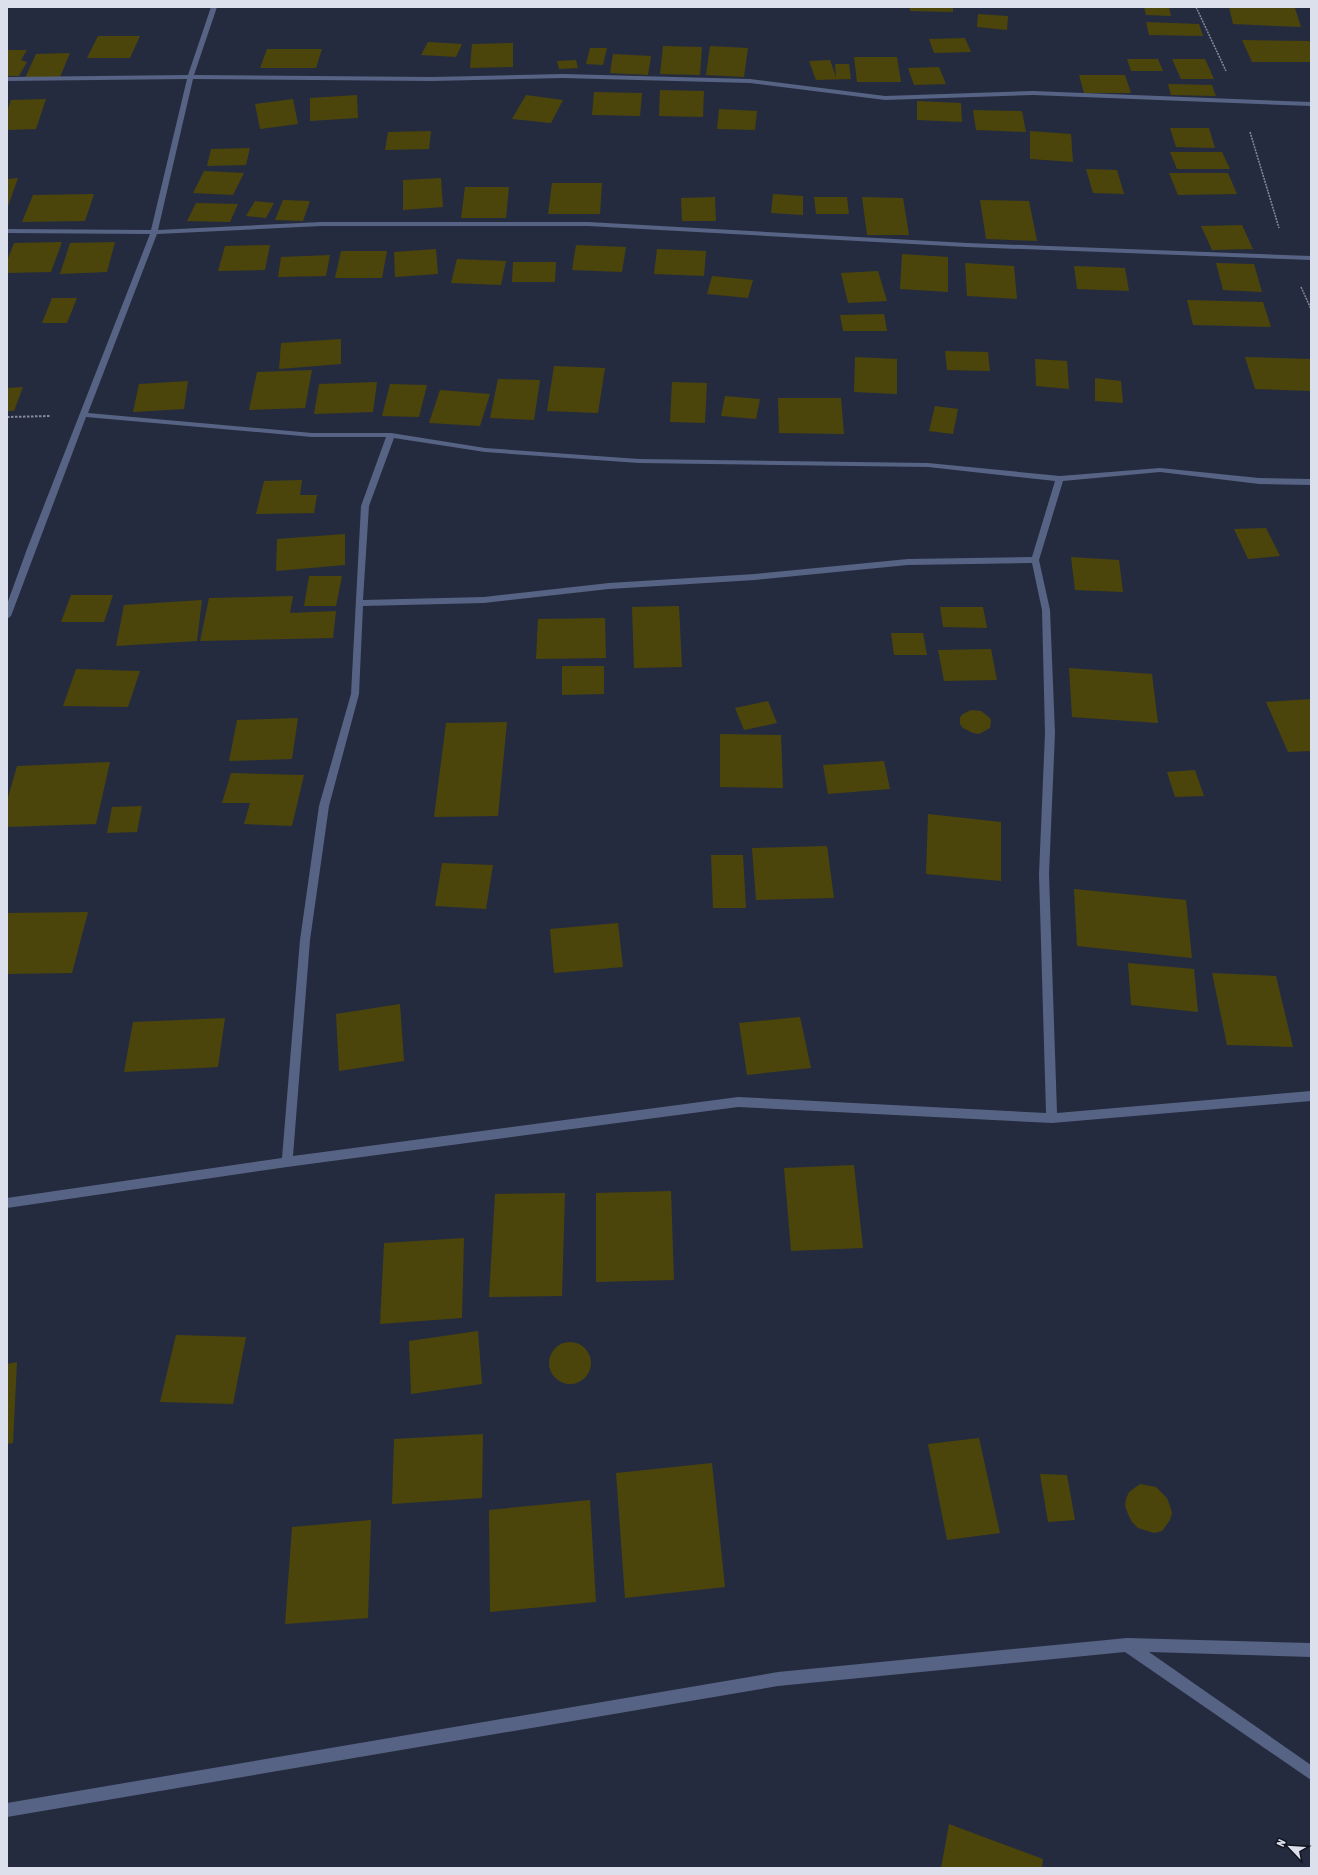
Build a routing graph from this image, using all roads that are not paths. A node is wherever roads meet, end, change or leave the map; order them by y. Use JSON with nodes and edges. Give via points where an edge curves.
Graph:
{"nodes":[{"id":1,"x":214,"y":7,"type":"edge"},
{"id":2,"x":190,"y":77,"type":"junction"},
{"id":3,"x":7,"y":80,"type":"edge"},
{"id":4,"x":1311,"y":104,"type":"edge"},
{"id":5,"x":7,"y":231,"type":"edge"},
{"id":6,"x":154,"y":232,"type":"junction"},
{"id":7,"x":1311,"y":258,"type":"edge"},
{"id":8,"x":84,"y":415,"type":"junction"},
{"id":9,"x":391,"y":436,"type":"junction"},
{"id":10,"x":1060,"y":479,"type":"junction"},
{"id":11,"x":1311,"y":482,"type":"edge"},
{"id":12,"x":1034,"y":560,"type":"junction"},
{"id":13,"x":359,"y":603,"type":"junction"},
{"id":14,"x":7,"y":616,"type":"edge"},
{"id":15,"x":1311,"y":1096,"type":"edge"},
{"id":16,"x":1052,"y":1118,"type":"junction"},
{"id":17,"x":287,"y":1162,"type":"junction"},
{"id":18,"x":7,"y":1202,"type":"edge"},
{"id":19,"x":1127,"y":1644,"type":"junction"},
{"id":20,"x":1311,"y":1650,"type":"edge"},
{"id":21,"x":1311,"y":1773,"type":"edge"},
{"id":22,"x":7,"y":1810,"type":"edge"}],
"edges":[{"from":1,"to":2,"type":"street"},
{"from":2,"to":3,"type":"street"},
{"from":2,"to":4,"type":"street","via":[[432,79],[563,76],[750,81],[885,98],[1033,93]]},
{"from":2,"to":6,"type":"street"},
{"from":5,"to":6,"type":"street"},
{"from":6,"to":7,"type":"street","via":[[321,224],[588,224],[967,245]]},
{"from":6,"to":8,"type":"street"},
{"from":8,"to":9,"type":"street","via":[[312,435]]},
{"from":8,"to":14,"type":"street"},
{"from":9,"to":10,"type":"street","via":[[485,450],[639,460],[928,466]]},
{"from":9,"to":13,"type":"street","via":[[365,506]]},
{"from":10,"to":11,"type":"street","via":[[1160,470],[1259,481]]},
{"from":10,"to":12,"type":"street"},
{"from":12,"to":13,"type":"street","via":[[908,562],[755,577],[609,586],[484,600]]},
{"from":12,"to":16,"type":"street","via":[[1046,610],[1050,733],[1044,874]]},
{"from":13,"to":17,"type":"street","via":[[355,694],[324,806],[305,940]]},
{"from":15,"to":16,"type":"street"},
{"from":16,"to":17,"type":"street","via":[[738,1102]]},
{"from":17,"to":18,"type":"street"},
{"from":19,"to":20,"type":"street"},
{"from":19,"to":21,"type":"street"},
{"from":19,"to":22,"type":"street","via":[[778,1679]]}]}
